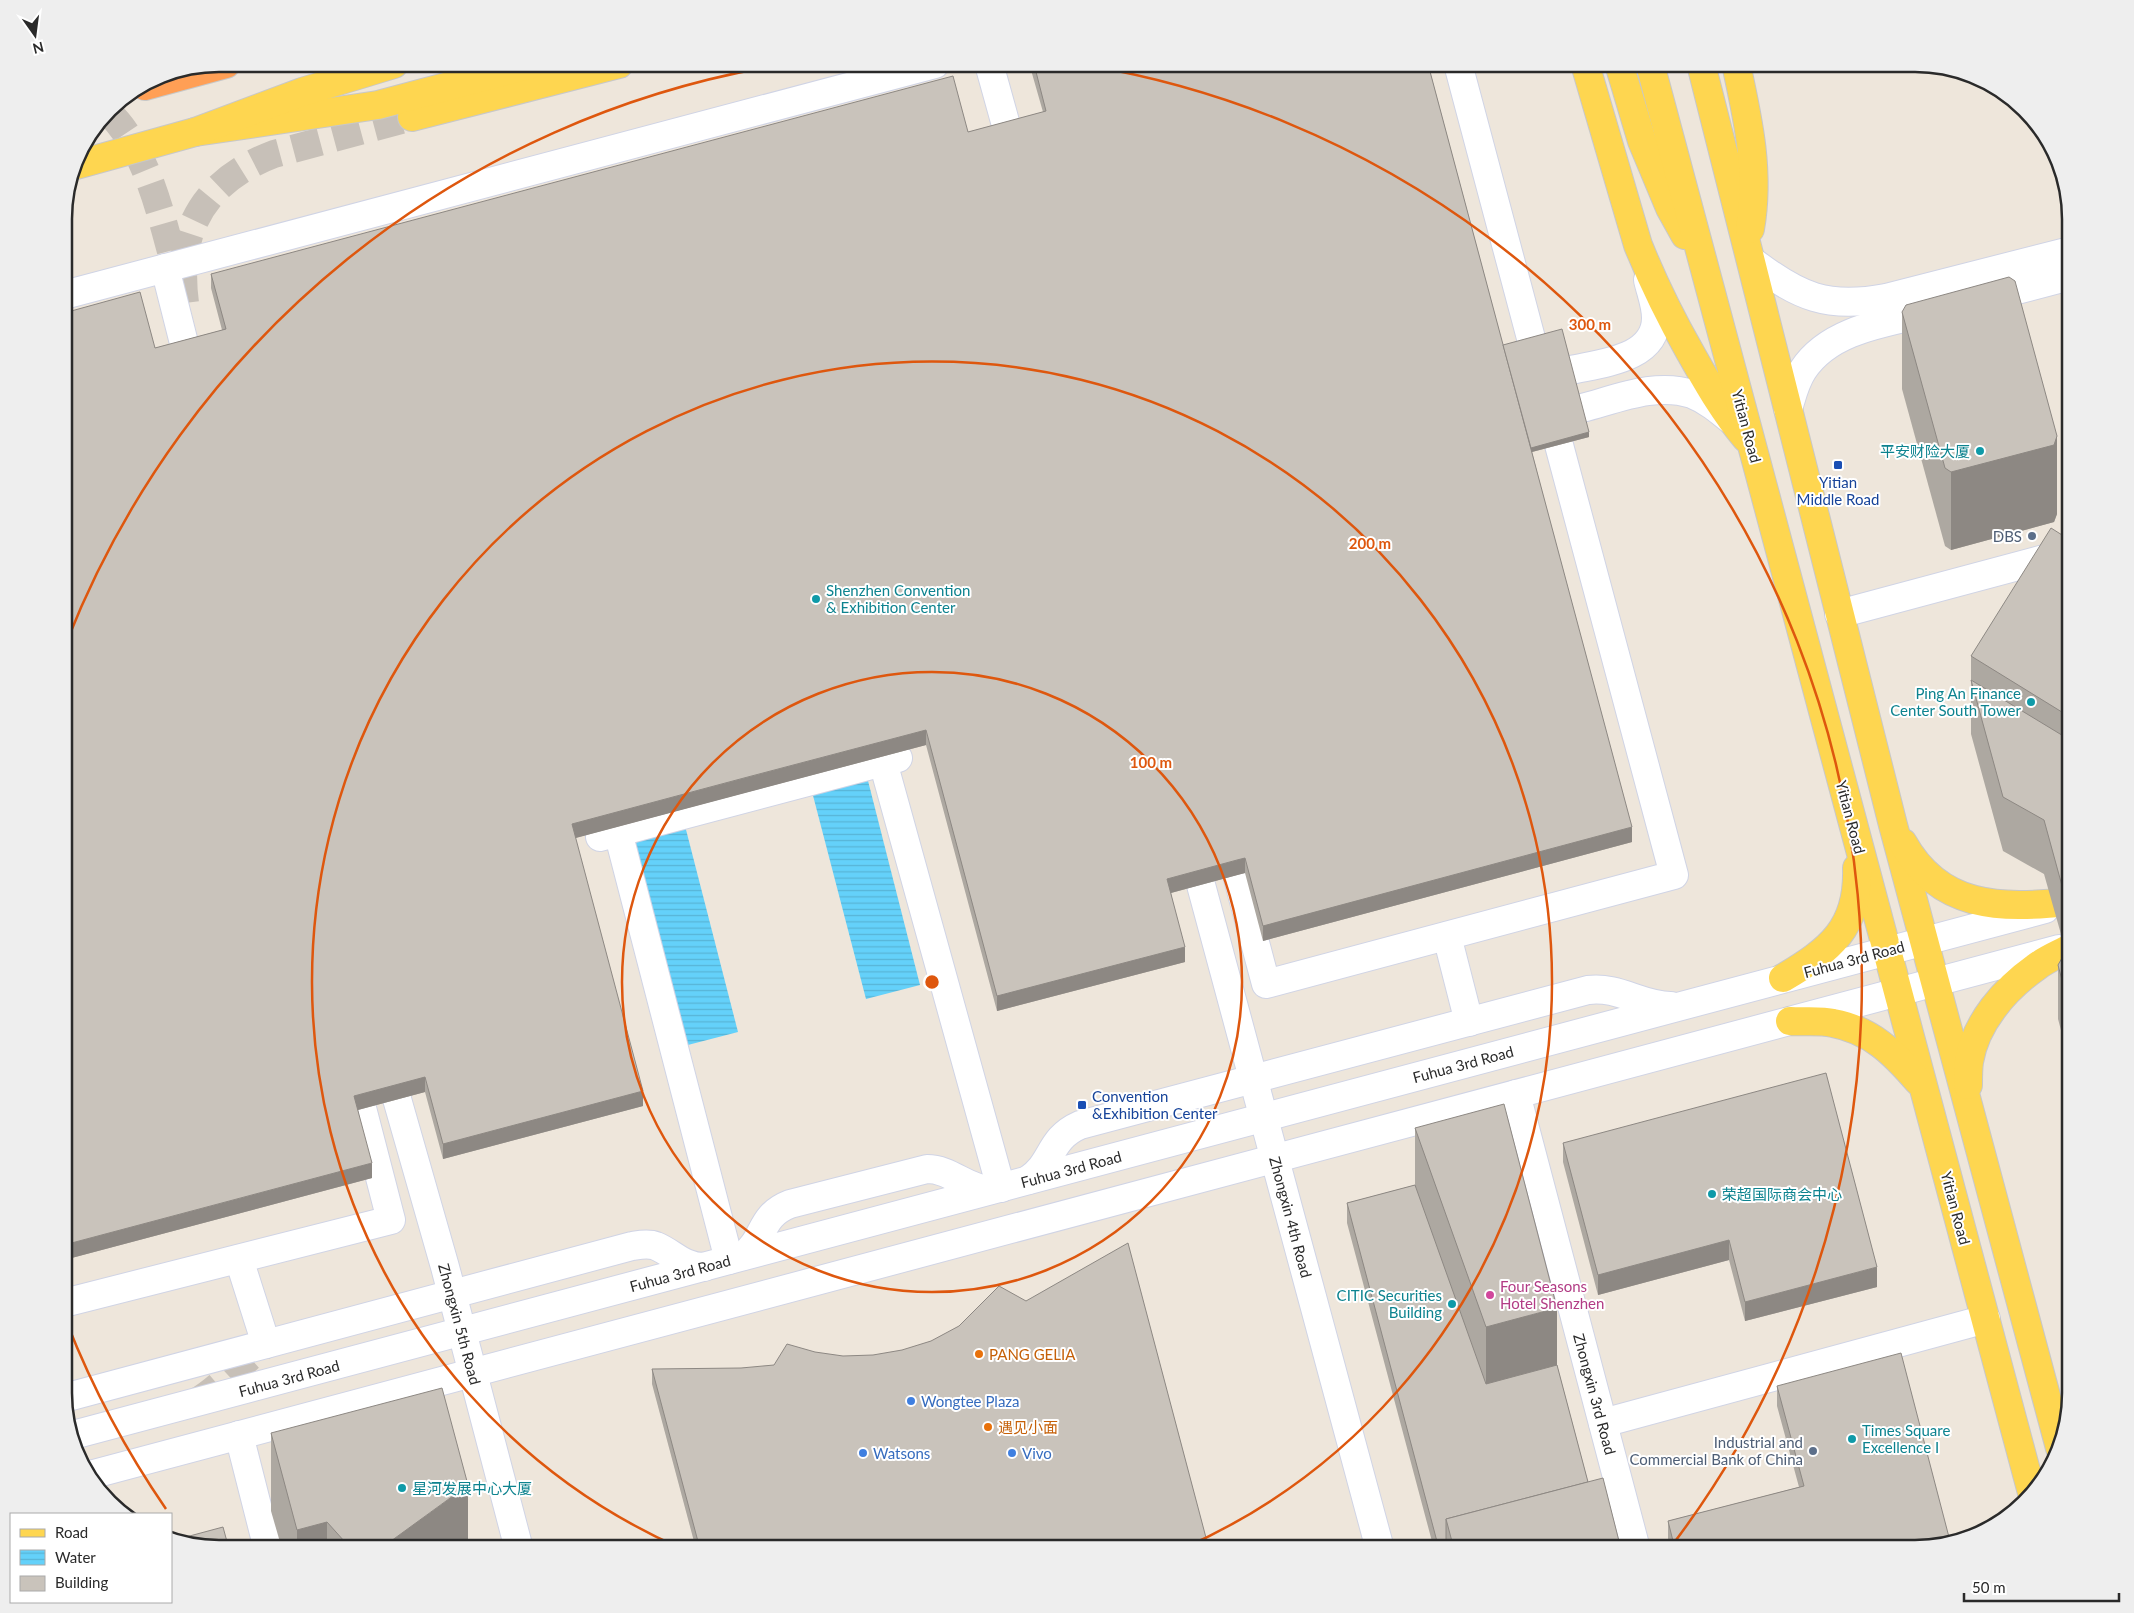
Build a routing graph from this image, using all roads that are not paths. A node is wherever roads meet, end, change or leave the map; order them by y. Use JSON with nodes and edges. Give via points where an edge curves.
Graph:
{"nodes":[{"id":1,"x":368,"y":72,"type":"edge"},
{"id":2,"x":502,"y":72,"type":"edge"},
{"id":3,"x":588,"y":72,"type":"edge"},
{"id":4,"x":905,"y":72,"type":"edge"},
{"id":5,"x":991,"y":72,"type":"edge"},
{"id":6,"x":1460,"y":72,"type":"edge"},
{"id":7,"x":1587,"y":72,"type":"edge"},
{"id":8,"x":1621,"y":72,"type":"edge"},
{"id":9,"x":1652,"y":72,"type":"edge"},
{"id":10,"x":1703,"y":72,"type":"edge"},
{"id":11,"x":1738,"y":72,"type":"edge"},
{"id":12,"x":412,"y":117,"type":"tunnel mouth"},
{"id":13,"x":195,"y":132,"type":"junction"},
{"id":14,"x":1009,"y":136,"type":"edge"},
{"id":15,"x":85,"y":162,"type":"edge"},
{"id":16,"x":1638,"y":245,"type":"junction"},
{"id":17,"x":2062,"y":252,"type":"edge"},
{"id":18,"x":1750,"y":253,"type":"junction"},
{"id":19,"x":165,"y":268,"type":"junction"},
{"id":20,"x":1706,"y":273,"type":"junction"},
{"id":21,"x":2062,"y":278,"type":"edge"},
{"id":22,"x":73,"y":293,"type":"edge"},
{"id":23,"x":1532,"y":342,"type":"edge"},
{"id":24,"x":187,"y":354,"type":"edge"},
{"id":25,"x":1571,"y":370,"type":"edge"},
{"id":26,"x":1582,"y":408,"type":"edge"},
{"id":27,"x":1788,"y":409,"type":"junction"},
{"id":28,"x":1731,"y":420,"type":"junction"},
{"id":29,"x":1559,"y":445,"type":"edge"},
{"id":30,"x":1753,"y":446,"type":"junction"},
{"id":31,"x":2062,"y":554,"type":"edge"},
{"id":32,"x":1839,"y":614,"type":"junction"},
{"id":33,"x":1893,"y":825,"type":"junction"},
{"id":34,"x":1855,"y":831,"type":"junction"},
{"id":35,"x":1237,"y":875,"type":"edge"},
{"id":36,"x":1201,"y":885,"type":"edge"},
{"id":37,"x":2062,"y":903,"type":"edge"},
{"id":38,"x":2062,"y":904,"type":"edge"},
{"id":39,"x":1447,"y":936,"type":"junction"},
{"id":40,"x":1924,"y":941,"type":"junction"},
{"id":41,"x":2062,"y":949,"type":"edge"},
{"id":42,"x":1886,"y":951,"type":"junction"},
{"id":43,"x":2062,"y":952,"type":"edge"},
{"id":44,"x":1782,"y":978,"type":"junction"},
{"id":45,"x":1935,"y":982,"type":"junction"},
{"id":46,"x":1898,"y":993,"type":"junction"},
{"id":47,"x":1682,"y":1005,"type":"junction"},
{"id":48,"x":1790,"y":1021,"type":"junction"},
{"id":49,"x":1469,"y":1022,"type":"junction"},
{"id":50,"x":1253,"y":1079,"type":"junction"},
{"id":51,"x":1923,"y":1087,"type":"junction"},
{"id":52,"x":1516,"y":1094,"type":"junction"},
{"id":53,"x":397,"y":1099,"type":"edge"},
{"id":54,"x":1967,"y":1101,"type":"junction"},
{"id":55,"x":362,"y":1108,"type":"edge"},
{"id":56,"x":1263,"y":1118,"type":"junction"},
{"id":57,"x":1275,"y":1158,"type":"junction"},
{"id":58,"x":1028,"y":1180,"type":"junction"},
{"id":59,"x":996,"y":1189,"type":"junction"},
{"id":60,"x":238,"y":1259,"type":"junction"},
{"id":61,"x":725,"y":1261,"type":"junction"},
{"id":62,"x":452,"y":1294,"type":"junction"},
{"id":63,"x":73,"y":1301,"type":"edge"},
{"id":64,"x":1986,"y":1319,"type":"junction"},
{"id":65,"x":462,"y":1332,"type":"junction"},
{"id":66,"x":266,"y":1344,"type":"junction"},
{"id":67,"x":472,"y":1373,"type":"junction"},
{"id":68,"x":73,"y":1396,"type":"edge"},
{"id":69,"x":1603,"y":1423,"type":"junction"},
{"id":70,"x":2056,"y":1433,"type":"edge"},
{"id":71,"x":78,"y":1434,"type":"edge"},
{"id":72,"x":239,"y":1435,"type":"junction"},
{"id":73,"x":96,"y":1473,"type":"edge"},
{"id":74,"x":2030,"y":1485,"type":"edge"},
{"id":75,"x":266,"y":1540,"type":"edge"},
{"id":76,"x":517,"y":1540,"type":"edge"},
{"id":77,"x":1378,"y":1540,"type":"edge"},
{"id":78,"x":1634,"y":1540,"type":"edge"}],
"edges":[{"from":1,"to":13,"type":"main road","via":[[302,92]]},
{"from":2,"to":13,"type":"main road","via":[[378,105]]},
{"from":3,"to":12,"type":"main road"},
{"from":4,"to":19,"type":"street"},
{"from":5,"to":14,"type":"street"},
{"from":6,"to":23,"type":"street"},
{"from":7,"to":16,"type":"main road"},
{"from":8,"to":20,"type":"main road","via":[[1642,141],[1670,208]]},
{"from":9,"to":20,"type":"main road","name":"Yitian Road"},
{"from":10,"to":18,"type":"main road"},
{"from":11,"to":18,"type":"main road","via":[[1754,172]]},
{"from":13,"to":15,"type":"main road"},
{"from":16,"to":25,"type":"street","via":[[1655,310],[1652,336],[1642,348],[1628,356]]},
{"from":16,"to":28,"type":"main road","via":[[1670,315]]},
{"from":17,"to":18,"type":"street","via":[[1863,302],[1826,301],[1806,295],[1771,275]]},
{"from":18,"to":27,"type":"main road"},
{"from":19,"to":22,"type":"street"},
{"from":19,"to":24,"type":"street"},
{"from":20,"to":30,"type":"main road","name":"Yitian Road"},
{"from":21,"to":27,"type":"street","via":[[1846,335],[1812,358],[1795,384]]},
{"from":26,"to":28,"type":"street","via":[[1650,391],[1672,390],[1702,399]]},
{"from":27,"to":32,"type":"main road"},
{"from":28,"to":30,"type":"main road"},
{"from":29,"to":39,"type":"street","via":[[1674,875]]},
{"from":30,"to":34,"type":"main road","name":"Yitian Road"},
{"from":31,"to":32,"type":"street"},
{"from":32,"to":33,"type":"main road"},
{"from":33,"to":37,"type":"main road","via":[[1913,861],[1938,885],[1968,899],[2006,906]]},
{"from":33,"to":40,"type":"main road"},
{"from":34,"to":42,"type":"main road","name":"Yitian Road"},
{"from":34,"to":44,"type":"main road","via":[[1858,870],[1855,902],[1845,927],[1832,944],[1813,960]]},
{"from":35,"to":39,"type":"street","via":[[1266,984]]},
{"from":36,"to":50,"type":"street","name":"Zhongxin 4th Road"},
{"from":38,"to":40,"type":"street","name":"Fuhua 3rd Road"},
{"from":39,"to":49,"type":"street"},
{"from":40,"to":42,"type":"street","name":"Fuhua 3rd Road"},
{"from":40,"to":45,"type":"main road"},
{"from":41,"to":45,"type":"street"},
{"from":42,"to":44,"type":"street","name":"Fuhua 3rd Road"},
{"from":42,"to":46,"type":"main road","name":"Yitian Road"},
{"from":43,"to":54,"type":"main road","via":[[2037,966],[2007,992],[1990,1013],[1977,1035],[1969,1061]]},
{"from":44,"to":47,"type":"street","name":"Fuhua 3rd Road"},
{"from":45,"to":46,"type":"street"},
{"from":45,"to":54,"type":"main road"},
{"from":46,"to":48,"type":"street"},
{"from":46,"to":51,"type":"main road","name":"Yitian Road"},
{"from":47,"to":49,"type":"street","via":[[1660,1006],[1614,990],[1598,989]]},
{"from":47,"to":56,"type":"street","name":"Fuhua 3rd Road"},
{"from":48,"to":51,"type":"main road","via":[[1831,1022],[1861,1031],[1895,1055]]},
{"from":48,"to":52,"type":"street"},
{"from":49,"to":50,"type":"street"},
{"from":50,"to":56,"type":"street","name":"Zhongxin 4th Road"},
{"from":50,"to":58,"type":"street","via":[[1076,1127],[1063,1135],[1041,1170]]},
{"from":51,"to":64,"type":"main road","name":"Yitian Road"},
{"from":52,"to":57,"type":"street"},
{"from":52,"to":69,"type":"street","name":"Zhongxin 3rd Road"},
{"from":53,"to":62,"type":"street","name":"Zhongxin 5th Road"},
{"from":54,"to":70,"type":"main road"},
{"from":55,"to":60,"type":"street","via":[[391,1220]]},
{"from":56,"to":57,"type":"street","name":"Zhongxin 4th Road"},
{"from":56,"to":58,"type":"street","name":"Fuhua 3rd Road"},
{"from":57,"to":67,"type":"street"},
{"from":57,"to":77,"type":"street","name":"Zhongxin 4th Road"},
{"from":58,"to":59,"type":"street","name":"Fuhua 3rd Road"},
{"from":59,"to":61,"type":"street","name":"Fuhua 3rd Road"},
{"from":59,"to":61,"type":"street","via":[[973,1187],[944,1171],[927,1169],[790,1204],[766,1220],[756,1243]]},
{"from":59,"to":61,"type":"street","via":[[891,760],[609,834]]},
{"from":60,"to":63,"type":"street"},
{"from":60,"to":66,"type":"street"},
{"from":61,"to":62,"type":"street","via":[[688,1265],[655,1246],[644,1244]]},
{"from":61,"to":65,"type":"street","name":"Fuhua 3rd Road"},
{"from":62,"to":65,"type":"street","name":"Zhongxin 5th Road"},
{"from":62,"to":66,"type":"street"},
{"from":64,"to":69,"type":"street"},
{"from":64,"to":74,"type":"main road","name":"Yitian Road"},
{"from":65,"to":67,"type":"street","name":"Zhongxin 5th Road"},
{"from":65,"to":71,"type":"street","name":"Fuhua 3rd Road"},
{"from":66,"to":68,"type":"street"},
{"from":67,"to":72,"type":"street"},
{"from":67,"to":76,"type":"street","name":"Zhongxin 5th Road"},
{"from":69,"to":78,"type":"street","name":"Zhongxin 3rd Road"},
{"from":72,"to":73,"type":"street"},
{"from":72,"to":75,"type":"street"}]}
